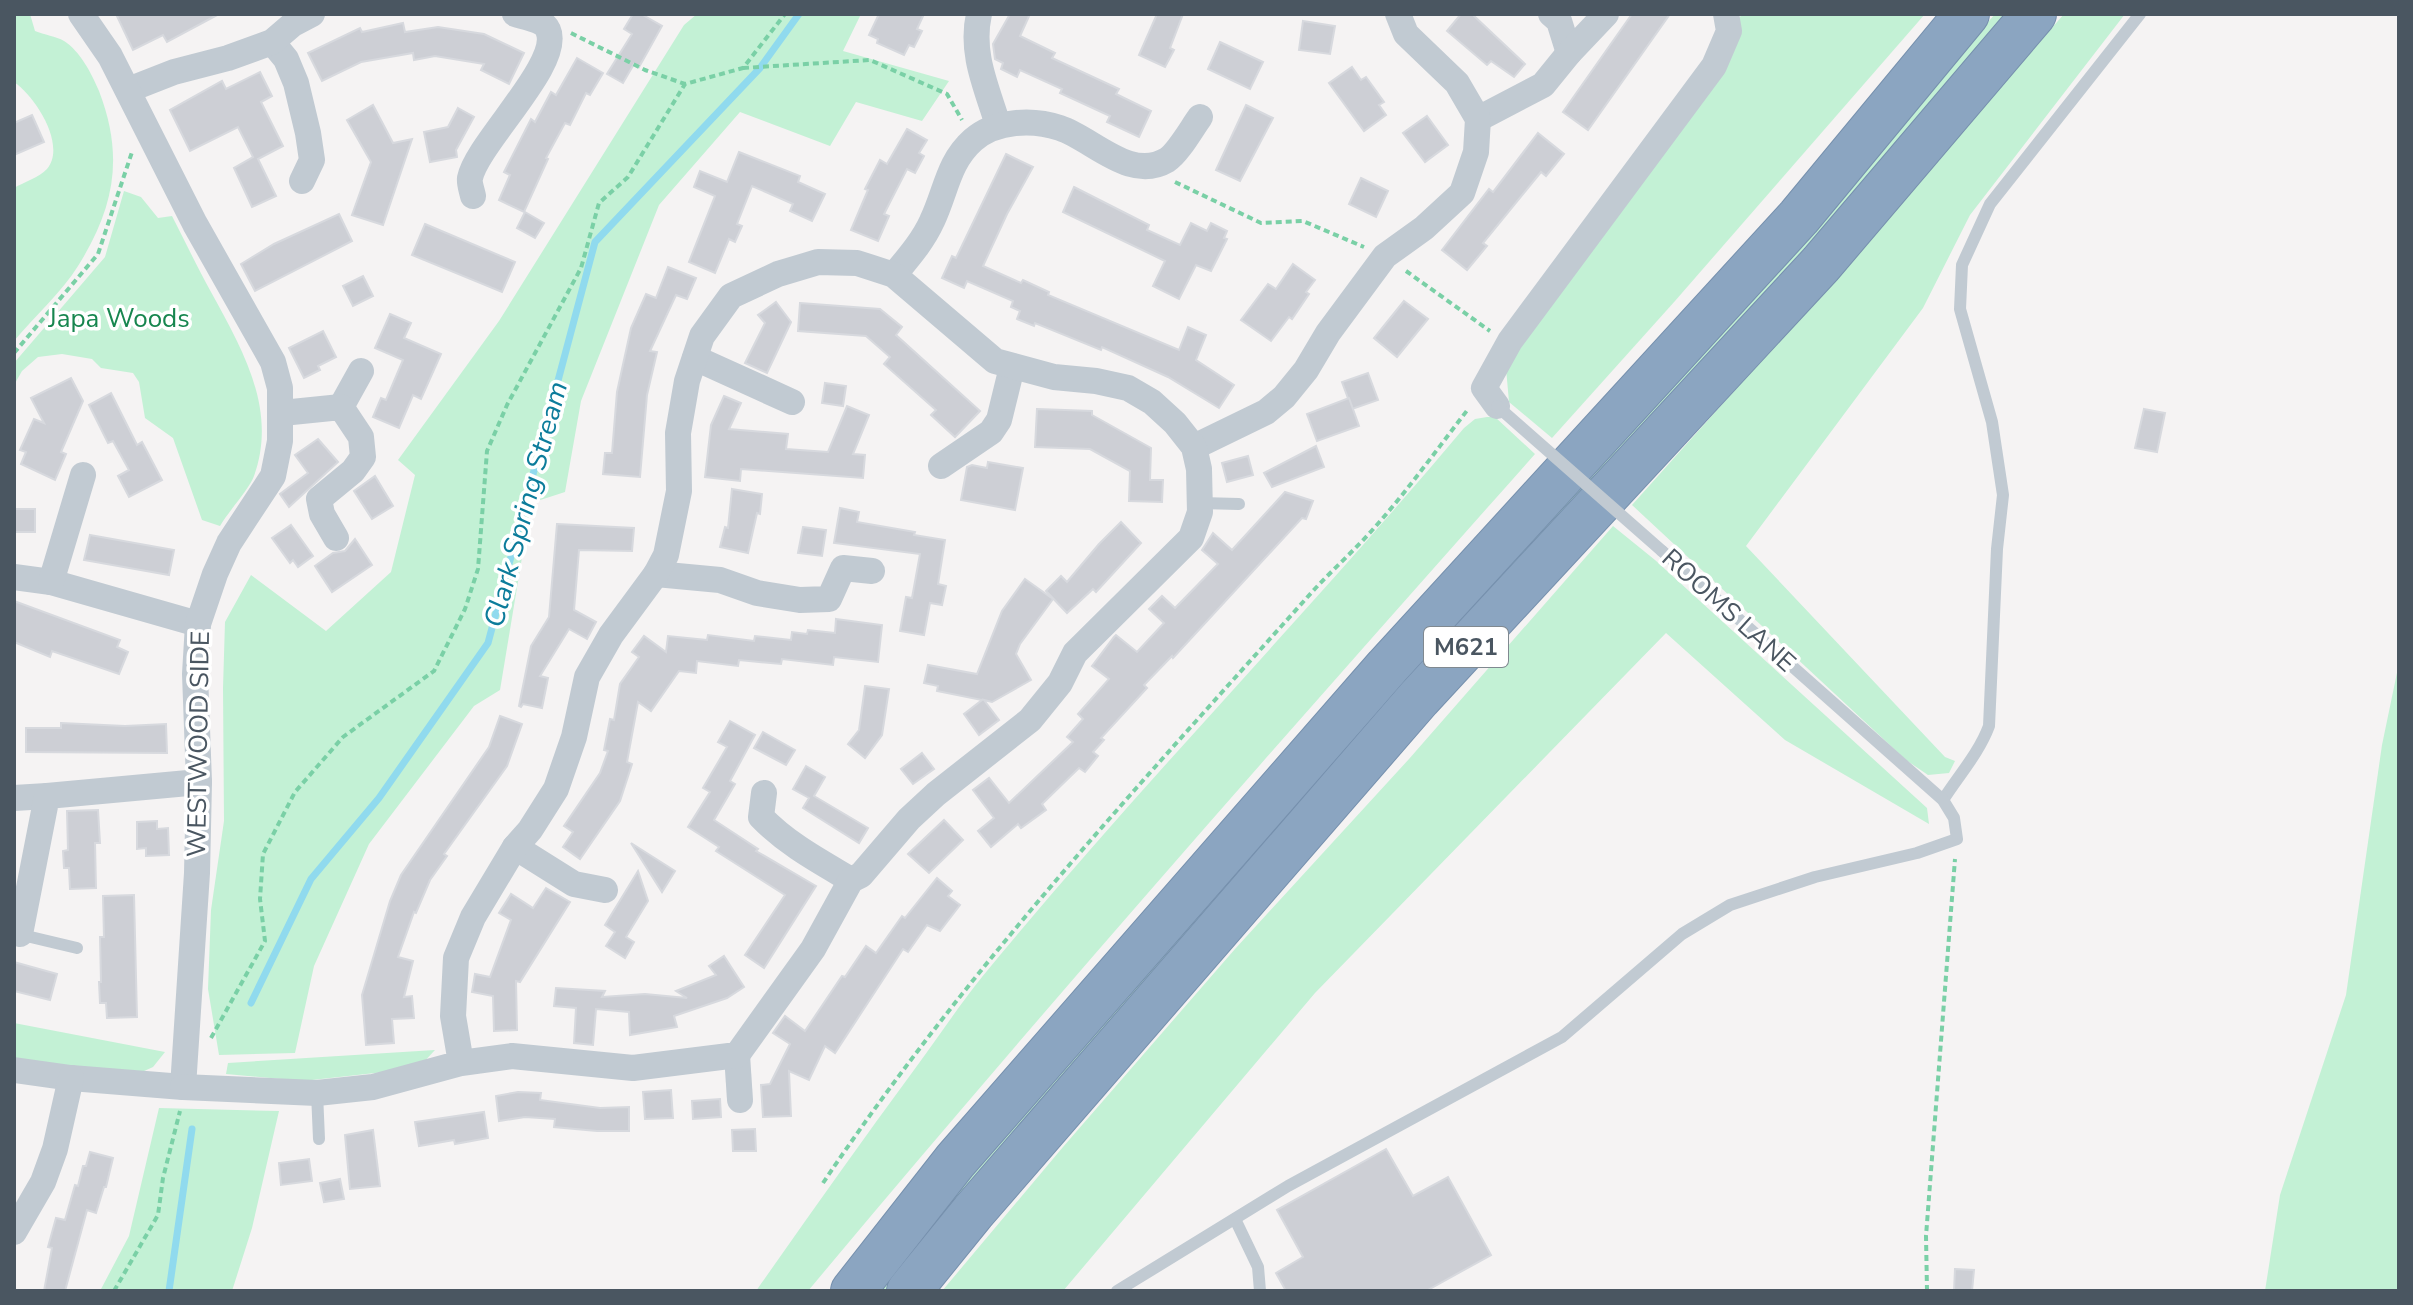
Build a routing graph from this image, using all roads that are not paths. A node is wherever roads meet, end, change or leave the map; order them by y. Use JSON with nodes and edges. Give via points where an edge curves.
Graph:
{"nodes":[{"id":1,"x":81,"y":14,"type":"edge"},
{"id":2,"x":312,"y":14,"type":"edge"},
{"id":3,"x":979,"y":14,"type":"edge"},
{"id":4,"x":1398,"y":14,"type":"edge"},
{"id":5,"x":1551,"y":14,"type":"edge"},
{"id":6,"x":1606,"y":14,"type":"edge"},
{"id":7,"x":1726,"y":14,"type":"edge"},
{"id":8,"x":1967,"y":14,"type":"edge"},
{"id":9,"x":2034,"y":14,"type":"edge"},
{"id":10,"x":2140,"y":14,"type":"edge"},
{"id":11,"x":525,"y":17,"type":"edge"},
{"id":12,"x":272,"y":42,"type":"junction"},
{"id":13,"x":1569,"y":53,"type":"junction"},
{"id":14,"x":128,"y":90,"type":"junction"},
{"id":15,"x":1200,"y":117,"type":"dead end"},
{"id":16,"x":1478,"y":119,"type":"junction"},
{"id":17,"x":998,"y":125,"type":"junction"},
{"id":18,"x":316,"y":168,"type":"dead end"},
{"id":19,"x":473,"y":196,"type":"dead end"},
{"id":20,"x":894,"y":275,"type":"junction"},
{"id":21,"x":695,"y":358,"type":"junction"},
{"id":22,"x":1012,"y":367,"type":"junction"},
{"id":23,"x":361,"y":371,"type":"dead end"},
{"id":24,"x":1491,"y":397,"type":"joint"},
{"id":25,"x":792,"y":402,"type":"dead end"},
{"id":26,"x":341,"y":407,"type":"junction"},
{"id":27,"x":282,"y":413,"type":"junction"},
{"id":28,"x":1194,"y":447,"type":"junction"},
{"id":29,"x":941,"y":466,"type":"dead end"},
{"id":30,"x":83,"y":475,"type":"dead end"},
{"id":31,"x":1200,"y":503,"type":"junction"},
{"id":32,"x":1239,"y":504,"type":"dead end"},
{"id":33,"x":336,"y":538,"type":"dead end"},
{"id":34,"x":872,"y":571,"type":"dead end"},
{"id":35,"x":656,"y":574,"type":"junction"},
{"id":36,"x":14,"y":577,"type":"edge"},
{"id":37,"x":51,"y":582,"type":"junction"},
{"id":38,"x":198,"y":624,"type":"junction"},
{"id":39,"x":199,"y":782,"type":"junction"},
{"id":40,"x":764,"y":793,"type":"dead end"},
{"id":41,"x":47,"y":796,"type":"junction"},
{"id":42,"x":14,"y":798,"type":"edge"},
{"id":43,"x":1943,"y":800,"type":"junction"},
{"id":44,"x":515,"y":847,"type":"junction"},
{"id":45,"x":851,"y":880,"type":"junction"},
{"id":46,"x":605,"y":890,"type":"dead end"},
{"id":47,"x":17,"y":934,"type":"edge"},
{"id":48,"x":77,"y":948,"type":"dead end"},
{"id":49,"x":737,"y":1055,"type":"junction"},
{"id":50,"x":461,"y":1063,"type":"junction"},
{"id":51,"x":14,"y":1070,"type":"edge"},
{"id":52,"x":71,"y":1078,"type":"junction"},
{"id":53,"x":183,"y":1087,"type":"junction"},
{"id":54,"x":317,"y":1093,"type":"junction"},
{"id":55,"x":740,"y":1100,"type":"dead end"},
{"id":56,"x":319,"y":1139,"type":"dead end"},
{"id":57,"x":1235,"y":1219,"type":"junction"},
{"id":58,"x":14,"y":1232,"type":"edge"},
{"id":59,"x":853,"y":1291,"type":"edge"},
{"id":60,"x":909,"y":1291,"type":"edge"},
{"id":61,"x":1117,"y":1291,"type":"edge"},
{"id":62,"x":1260,"y":1291,"type":"edge"}],
"edges":[{"from":1,"to":14,"type":"street","name":"WESTWOOD SIDE"},
{"from":2,"to":12,"type":"street"},
{"from":3,"to":17,"type":"street","via":[[978,66]]},
{"from":4,"to":16,"type":"street","via":[[1406,34],[1457,83]]},
{"from":5,"to":13,"type":"street","via":[[1559,21]]},
{"from":6,"to":13,"type":"street"},
{"from":7,"to":24,"type":"street","via":[[1729,31],[1714,66],[1510,341]]},
{"from":8,"to":59,"type":"highway","number":"M621","via":[[1799,217],[1387,667],[955,1161]]},
{"from":9,"to":60,"type":"highway","number":"M621","via":[[1821,264],[1419,698]]},
{"from":10,"to":43,"type":"lane","via":[[1990,204],[1962,265],[1960,309],[1992,422],[2003,495],[1989,726],[1981,749]]},
{"from":11,"to":19,"type":"street","via":[[548,29],[550,41],[526,92],[469,179]]},
{"from":12,"to":14,"type":"street"},
{"from":12,"to":18,"type":"street","via":[[296,83]]},
{"from":13,"to":16,"type":"street","via":[[1543,85]]},
{"from":14,"to":27,"type":"street","name":"WESTWOOD SIDE","via":[[273,362]]},
{"from":15,"to":17,"type":"street","via":[[1163,171],[1102,153],[1060,128]]},
{"from":16,"to":28,"type":"street","via":[[1476,152],[1462,193],[1385,256],[1284,397],[1266,412]]},
{"from":17,"to":20,"type":"street","via":[[974,139],[955,161],[933,220]]},
{"from":20,"to":21,"type":"street","via":[[857,263],[818,262],[778,274],[731,296],[702,336]]},
{"from":20,"to":22,"type":"street","via":[[995,361]]},
{"from":21,"to":25,"type":"street"},
{"from":21,"to":35,"type":"street","via":[[678,433],[679,491],[666,555]]},
{"from":22,"to":28,"type":"street","via":[[1128,388],[1152,402]]},
{"from":22,"to":29,"type":"street","via":[[991,432]]},
{"from":23,"to":26,"type":"street"},
{"from":24,"to":43,"type":"lane","name":"ROOMS LANE","bridge":true},
{"from":26,"to":27,"type":"street"},
{"from":26,"to":33,"type":"street","via":[[361,437],[363,457],[319,499]]},
{"from":27,"to":38,"type":"street","name":"WESTWOOD SIDE","via":[[273,476],[229,543]]},
{"from":28,"to":31,"type":"street"},
{"from":30,"to":37,"type":"street"},
{"from":31,"to":32,"type":"lane"},
{"from":31,"to":45,"type":"street","via":[[1191,538],[1075,653],[1060,683],[1030,720],[936,794]]},
{"from":34,"to":35,"type":"street","via":[[843,568],[829,599],[800,600],[720,580]]},
{"from":35,"to":44,"type":"street","via":[[587,677],[556,789]]},
{"from":36,"to":37,"type":"street"},
{"from":37,"to":38,"type":"street"},
{"from":38,"to":39,"type":"street","name":"WESTWOOD SIDE"},
{"from":39,"to":41,"type":"street"},
{"from":39,"to":53,"type":"street","name":"WESTWOOD SIDE"},
{"from":40,"to":45,"type":"street","via":[[761,817],[774,831]]},
{"from":41,"to":42,"type":"street"},
{"from":41,"to":47,"type":"street"},
{"from":43,"to":57,"type":"lane","name":"ROOMS LANE","via":[[1954,818],[1957,839],[1730,905],[1682,934],[1562,1037]]},
{"from":44,"to":46,"type":"street","via":[[574,884]]},
{"from":44,"to":50,"type":"street","via":[[473,917],[456,958],[453,1016]]},
{"from":45,"to":49,"type":"street","via":[[813,949]]},
{"from":47,"to":48,"type":"lane"},
{"from":49,"to":50,"type":"street","via":[[633,1068],[512,1056]]},
{"from":49,"to":55,"type":"street"},
{"from":50,"to":54,"type":"street","via":[[373,1087]]},
{"from":51,"to":52,"type":"street"},
{"from":52,"to":53,"type":"street"},
{"from":52,"to":58,"type":"street","via":[[43,1182]]},
{"from":53,"to":54,"type":"street"},
{"from":54,"to":56,"type":"lane"},
{"from":57,"to":61,"type":"lane"},
{"from":57,"to":62,"type":"lane","via":[[1258,1267]]}]}
